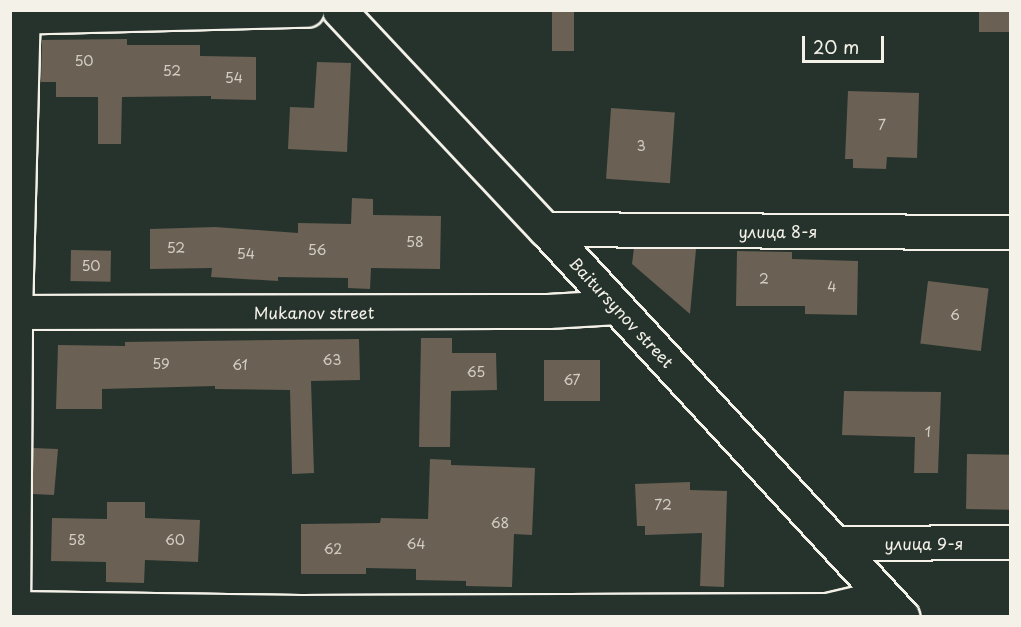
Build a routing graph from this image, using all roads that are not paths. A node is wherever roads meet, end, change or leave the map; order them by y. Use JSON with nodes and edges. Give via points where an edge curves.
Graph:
{"nodes":[{"id":1,"x":307,"y":10,"type":"edge"},
{"id":2,"x":339,"y":10,"type":"edge"},
{"id":3,"x":19,"y":15,"type":"edge"},
{"id":4,"x":545,"y":229,"type":"junction"},
{"id":5,"x":1011,"y":232,"type":"edge"},
{"id":6,"x":617,"y":308,"type":"junction"},
{"id":7,"x":13,"y":312,"type":"edge"},
{"id":8,"x":1011,"y":542,"type":"edge"},
{"id":9,"x":837,"y":543,"type":"junction"},
{"id":10,"x":892,"y":607,"type":"edge"},
{"id":11,"x":12,"y":611,"type":"edge"}],
"edges":[{"from":1,"to":3,"type":"street"},
{"from":2,"to":4,"type":"street","name":"Baitursynov street"},
{"from":3,"to":7,"type":"street"},
{"from":4,"to":5,"type":"street","name":"улица 8-я"},
{"from":4,"to":6,"type":"street","name":"Baitursynov street"},
{"from":6,"to":7,"type":"street","name":"Mukanov street"},
{"from":6,"to":9,"type":"street","name":"Baitursynov street"},
{"from":7,"to":11,"type":"street"},
{"from":8,"to":9,"type":"street","name":"улица 9-я"},
{"from":9,"to":10,"type":"street","name":"Baitursynov street"},
{"from":10,"to":11,"type":"street"}]}
